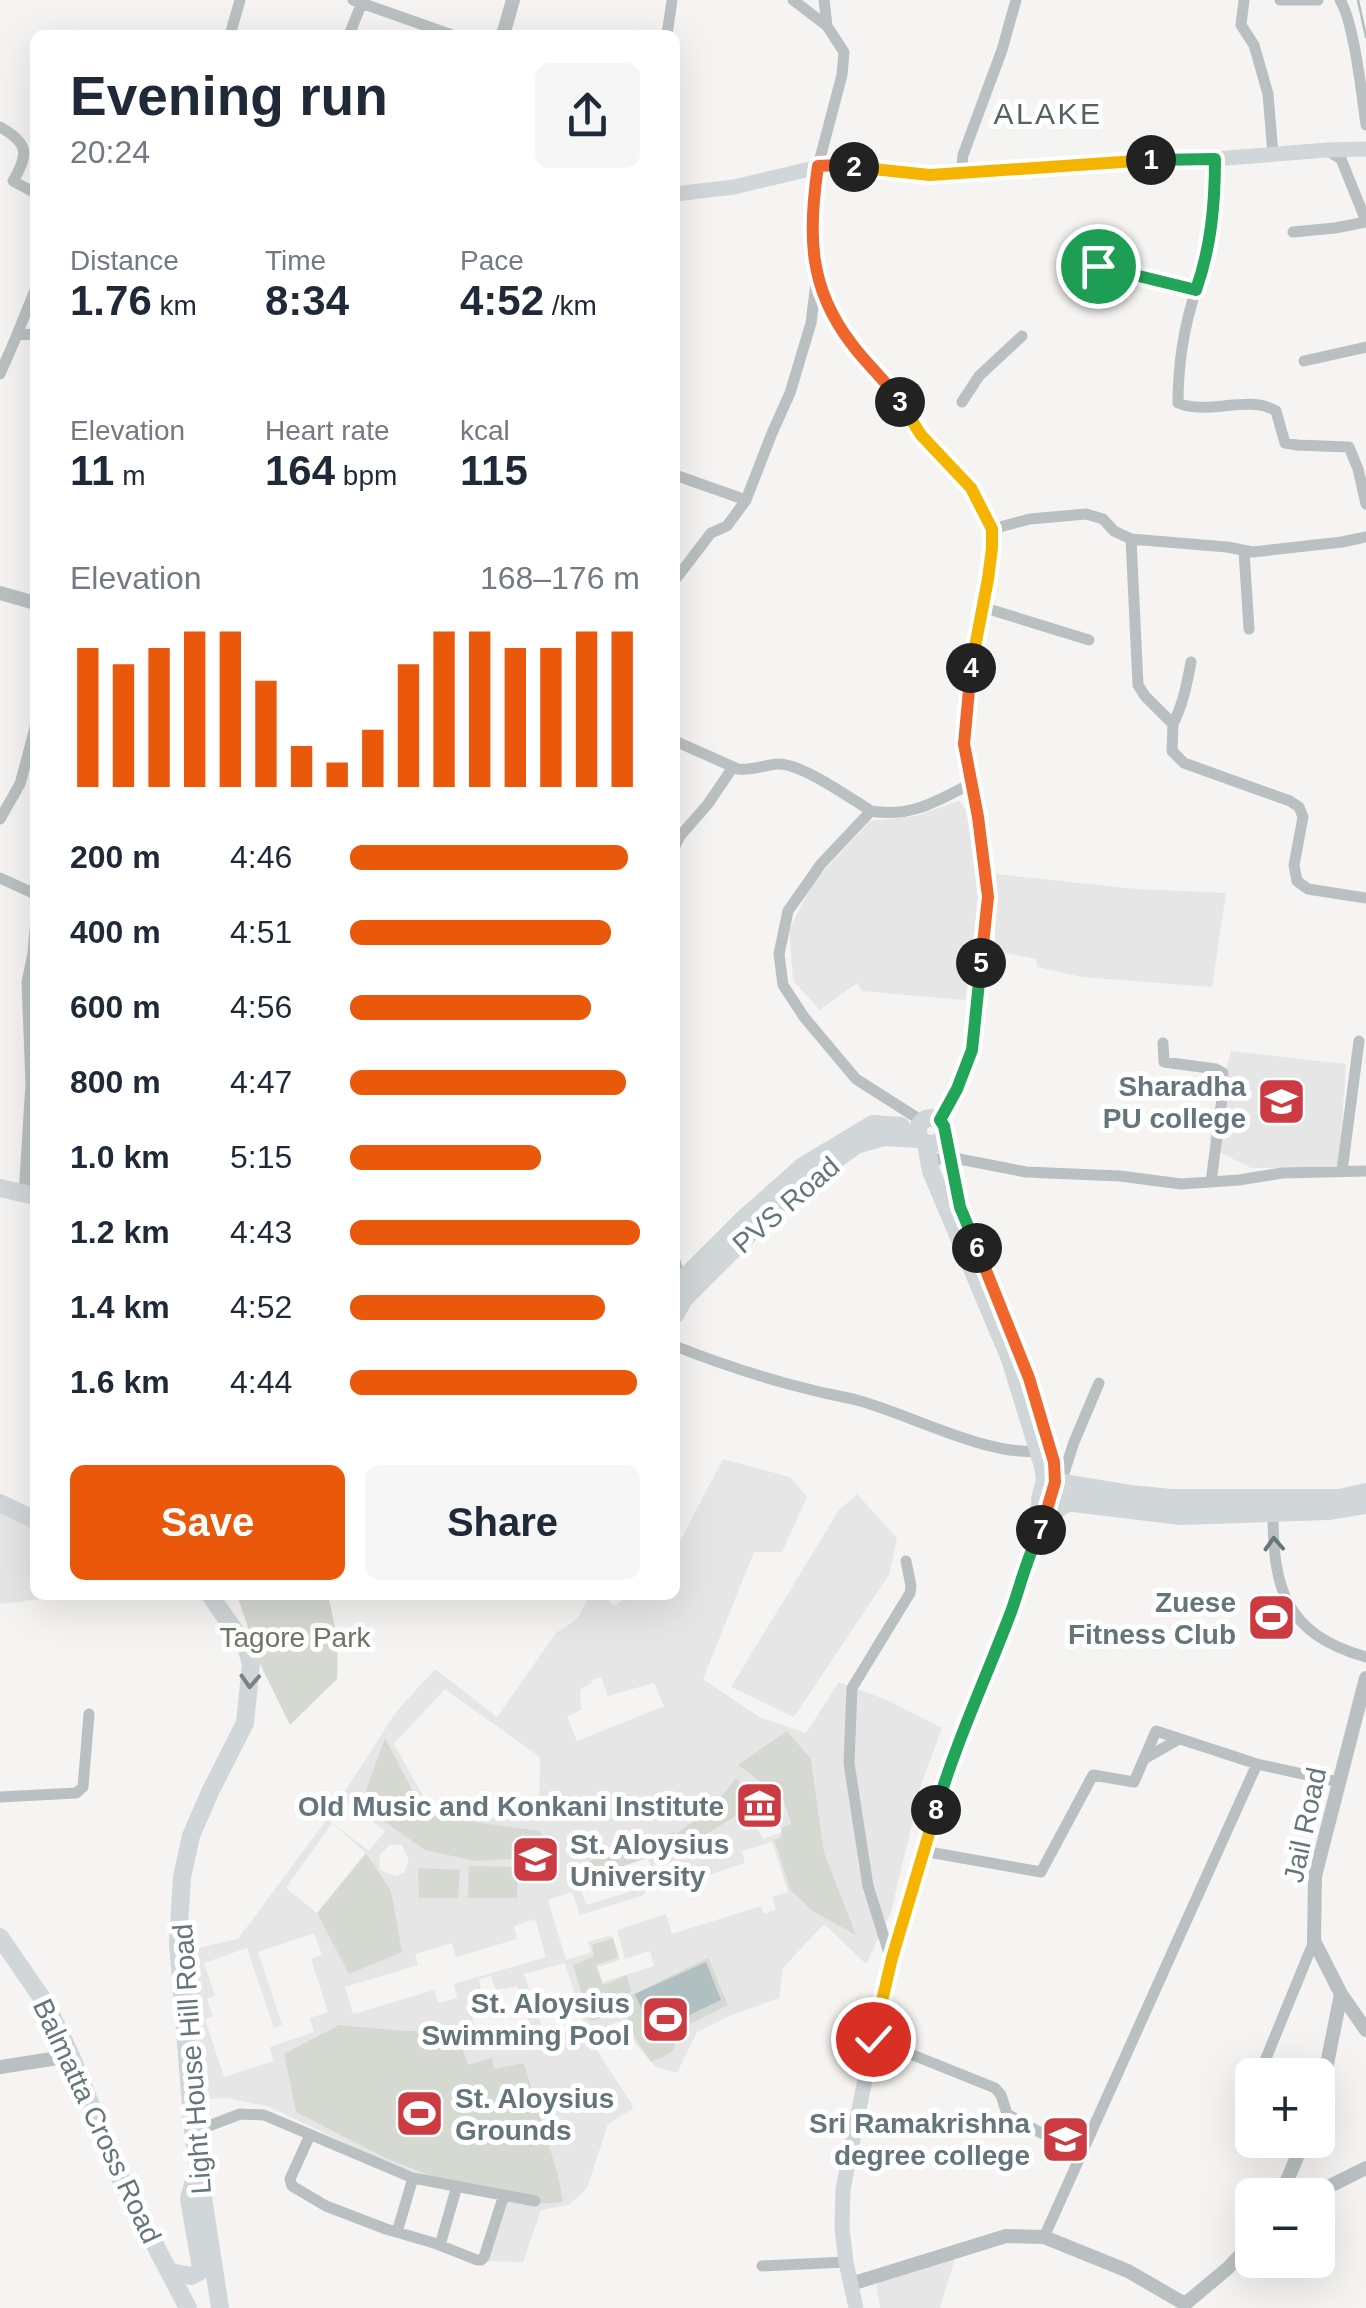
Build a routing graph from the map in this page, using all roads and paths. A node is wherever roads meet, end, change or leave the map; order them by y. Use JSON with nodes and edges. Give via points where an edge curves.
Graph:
{"nodes":[{"id":1,"x":240,"y":0,"type":"edge"},
{"id":2,"x":512,"y":0,"type":"edge"},
{"id":3,"x":672,"y":0,"type":"edge"},
{"id":4,"x":793,"y":0,"type":"edge"},
{"id":5,"x":824,"y":0,"type":"edge"},
{"id":6,"x":1016,"y":0,"type":"edge"},
{"id":7,"x":1244,"y":0,"type":"edge"},
{"id":8,"x":1280,"y":0,"type":"edge"},
{"id":9,"x":1318,"y":0,"type":"edge"},
{"id":10,"x":1340,"y":0,"type":"edge"},
{"id":11,"x":359,"y":1,"type":"edge"},
{"id":12,"x":827,"y":26,"type":"junction"},
{"id":13,"x":231,"y":30,"type":"edge"},
{"id":14,"x":350,"y":30,"type":"edge"},
{"id":15,"x":438,"y":30,"type":"edge"},
{"id":16,"x":504,"y":30,"type":"edge"},
{"id":17,"x":667,"y":30,"type":"edge"},
{"id":18,"x":1366,"y":125,"type":"edge"},
{"id":19,"x":0,"y":127,"type":"edge"},
{"id":20,"x":1366,"y":149,"type":"edge"},
{"id":21,"x":1327,"y":150,"type":"junction"},
{"id":22,"x":1273,"y":154,"type":"junction"},
{"id":23,"x":1215,"y":159,"type":"junction"},
{"id":24,"x":818,"y":166,"type":"junction"},
{"id":25,"x":961,"y":173,"type":"junction"},
{"id":26,"x":30,"y":190,"type":"edge"},
{"id":27,"x":680,"y":193,"type":"edge"},
{"id":28,"x":1366,"y":222,"type":"edge"},
{"id":29,"x":1293,"y":232,"type":"dead end"},
{"id":30,"x":1098,"y":266,"type":"dead end"},
{"id":31,"x":817,"y":271,"type":"junction"},
{"id":32,"x":1196,"y":290,"type":"junction"},
{"id":33,"x":30,"y":303,"type":"edge"},
{"id":34,"x":811,"y":324,"type":"junction"},
{"id":35,"x":840,"y":326,"type":"junction"},
{"id":36,"x":30,"y":334,"type":"edge"},
{"id":37,"x":1022,"y":336,"type":"dead end"},
{"id":38,"x":16,"y":338,"type":"junction"},
{"id":39,"x":1366,"y":348,"type":"edge"},
{"id":40,"x":1304,"y":362,"type":"dead end"},
{"id":41,"x":0,"y":374,"type":"edge"},
{"id":42,"x":962,"y":402,"type":"dead end"},
{"id":43,"x":680,"y":477,"type":"edge"},
{"id":44,"x":746,"y":500,"type":"junction"},
{"id":45,"x":1366,"y":504,"type":"edge"},
{"id":46,"x":992,"y":529,"type":"junction"},
{"id":47,"x":1366,"y":537,"type":"edge"},
{"id":48,"x":1131,"y":539,"type":"junction"},
{"id":49,"x":1244,"y":551,"type":"junction"},
{"id":50,"x":680,"y":573,"type":"edge"},
{"id":51,"x":0,"y":593,"type":"edge"},
{"id":52,"x":30,"y":602,"type":"edge"},
{"id":53,"x":982,"y":607,"type":"junction"},
{"id":54,"x":1249,"y":629,"type":"dead end"},
{"id":55,"x":1089,"y":640,"type":"dead end"},
{"id":56,"x":1190,"y":662,"type":"dead end"},
{"id":57,"x":1173,"y":724,"type":"junction"},
{"id":58,"x":680,"y":742,"type":"edge"},
{"id":59,"x":30,"y":747,"type":"edge"},
{"id":60,"x":733,"y":767,"type":"junction"},
{"id":61,"x":970,"y":784,"type":"junction"},
{"id":62,"x":871,"y":811,"type":"junction"},
{"id":63,"x":0,"y":819,"type":"edge"},
{"id":64,"x":680,"y":836,"type":"edge"},
{"id":65,"x":0,"y":878,"type":"edge"},
{"id":66,"x":30,"y":892,"type":"edge"},
{"id":67,"x":1366,"y":898,"type":"edge"},
{"id":68,"x":30,"y":962,"type":"edge"},
{"id":69,"x":1359,"y":1041,"type":"dead end"},
{"id":70,"x":1163,"y":1043,"type":"dead end"},
{"id":71,"x":30,"y":1057,"type":"edge"},
{"id":72,"x":929,"y":1135,"type":"junction"},
{"id":73,"x":949,"y":1157,"type":"junction"},
{"id":74,"x":1366,"y":1170,"type":"edge"},
{"id":75,"x":1342,"y":1171,"type":"junction"},
{"id":76,"x":0,"y":1177,"type":"edge"},
{"id":77,"x":1211,"y":1182,"type":"junction"},
{"id":78,"x":0,"y":1188,"type":"edge"},
{"id":79,"x":30,"y":1189,"type":"edge"},
{"id":80,"x":681,"y":1289,"type":"edge"},
{"id":81,"x":680,"y":1348,"type":"edge"},
{"id":82,"x":1100,"y":1383,"type":"dead end"},
{"id":83,"x":1039,"y":1439,"type":"junction"},
{"id":84,"x":1059,"y":1486,"type":"junction"},
{"id":85,"x":1366,"y":1492,"type":"edge"},
{"id":86,"x":0,"y":1503,"type":"edge"},
{"id":87,"x":1366,"y":1505,"type":"edge"},
{"id":88,"x":1272,"y":1512,"type":"junction"},
{"id":89,"x":30,"y":1518,"type":"edge"},
{"id":90,"x":1044,"y":1525,"type":"joint"},
{"id":91,"x":1033,"y":1545,"type":"junction"},
{"id":92,"x":906,"y":1561,"type":"dead end"},
{"id":93,"x":213,"y":1600,"type":"edge"},
{"id":94,"x":1366,"y":1657,"type":"edge"},
{"id":95,"x":1366,"y":1678,"type":"edge"},
{"id":96,"x":89,"y":1714,"type":"dead end"},
{"id":97,"x":1257,"y":1764,"type":"junction"},
{"id":98,"x":1339,"y":1782,"type":"junction"},
{"id":99,"x":0,"y":1797,"type":"edge"},
{"id":100,"x":923,"y":1851,"type":"junction"},
{"id":101,"x":0,"y":1937,"type":"edge"},
{"id":102,"x":1314,"y":1941,"type":"junction"},
{"id":103,"x":888,"y":1958,"type":"junction"},
{"id":104,"x":1341,"y":1994,"type":"junction"},
{"id":105,"x":1366,"y":2030,"type":"edge"},
{"id":106,"x":873,"y":2039,"type":"junction"},
{"id":107,"x":1332,"y":2039,"type":"junction"},
{"id":108,"x":71,"y":2056,"type":"junction"},
{"id":109,"x":1266,"y":2058,"type":"edge"},
{"id":110,"x":1328,"y":2058,"type":"edge"},
{"id":111,"x":0,"y":2068,"type":"edge"},
{"id":112,"x":192,"y":2132,"type":"junction"},
{"id":113,"x":310,"y":2136,"type":"junction"},
{"id":114,"x":1081,"y":2155,"type":"junction"},
{"id":115,"x":1366,"y":2168,"type":"edge"},
{"id":116,"x":197,"y":2170,"type":"junction"},
{"id":117,"x":413,"y":2178,"type":"junction"},
{"id":118,"x":1335,"y":2184,"type":"edge"},
{"id":119,"x":457,"y":2186,"type":"junction"},
{"id":120,"x":504,"y":2195,"type":"junction"},
{"id":121,"x":535,"y":2200,"type":"dead end"},
{"id":122,"x":397,"y":2232,"type":"junction"},
{"id":123,"x":1044,"y":2237,"type":"junction"},
{"id":124,"x":440,"y":2245,"type":"junction"},
{"id":125,"x":1235,"y":2261,"type":"edge"},
{"id":126,"x":846,"y":2262,"type":"junction"},
{"id":127,"x":762,"y":2266,"type":"dead end"},
{"id":128,"x":170,"y":2272,"type":"junction"},
{"id":129,"x":851,"y":2284,"type":"junction"},
{"id":130,"x":1185,"y":2306,"type":"edge"},
{"id":131,"x":188,"y":2308,"type":"edge"},
{"id":132,"x":220,"y":2308,"type":"edge"},
{"id":133,"x":856,"y":2308,"type":"edge"}],
"edges":[{"from":1,"to":13,"type":"street"},
{"from":2,"to":16,"type":"street"},
{"from":3,"to":17,"type":"street"},
{"from":4,"to":12,"type":"street"},
{"from":5,"to":12,"type":"street"},
{"from":6,"to":25,"type":"street"},
{"from":7,"to":22,"type":"street","via":[[1241,26],[1254,45],[1268,94]]},
{"from":8,"to":9,"type":"street"},
{"from":10,"to":18,"type":"street"},
{"from":11,"to":14,"type":"street"},
{"from":11,"to":15,"type":"street"},
{"from":12,"to":24,"type":"street","via":[[844,52]]},
{"from":19,"to":26,"type":"street","via":[[25,150],[13,181]]},
{"from":20,"to":21,"type":"main road"},
{"from":21,"to":22,"type":"main road"},
{"from":21,"to":28,"type":"street","via":[[1340,159]]},
{"from":22,"to":23,"type":"main road"},
{"from":23,"to":25,"type":"main road"},
{"from":23,"to":32,"type":"street","via":[[1210,239]]},
{"from":24,"to":25,"type":"main road"},
{"from":24,"to":27,"type":"main road"},
{"from":24,"to":31,"type":"street","via":[[812,228]]},
{"from":28,"to":29,"type":"street"},
{"from":30,"to":32,"type":"street"},
{"from":31,"to":34,"type":"street"},
{"from":31,"to":35,"type":"street"},
{"from":32,"to":45,"type":"street","via":[[1178,404],[1264,404],[1276,411],[1285,442],[1349,448]]},
{"from":33,"to":38,"type":"street"},
{"from":34,"to":35,"type":"street","via":[[816,319]]},
{"from":34,"to":44,"type":"street"},
{"from":35,"to":46,"type":"street","via":[[913,426],[971,488]]},
{"from":36,"to":38,"type":"street"},
{"from":37,"to":42,"type":"street"},
{"from":38,"to":41,"type":"street"},
{"from":39,"to":40,"type":"street"},
{"from":43,"to":44,"type":"street"},
{"from":44,"to":50,"type":"street"},
{"from":46,"to":48,"type":"street","via":[[1086,514]]},
{"from":46,"to":53,"type":"street"},
{"from":47,"to":49,"type":"street"},
{"from":48,"to":49,"type":"street"},
{"from":48,"to":57,"type":"street","via":[[1138,685]]},
{"from":49,"to":54,"type":"street"},
{"from":51,"to":52,"type":"street"},
{"from":53,"to":55,"type":"street"},
{"from":53,"to":61,"type":"street","via":[[964,744]]},
{"from":56,"to":57,"type":"street"},
{"from":57,"to":67,"type":"street","via":[[1172,751],[1184,763],[1299,807],[1297,881],[1308,889]]},
{"from":58,"to":60,"type":"street"},
{"from":59,"to":63,"type":"street","via":[[20,784]]},
{"from":60,"to":62,"type":"street","via":[[795,766]]},
{"from":60,"to":64,"type":"street"},
{"from":61,"to":62,"type":"street","via":[[924,808]]},
{"from":61,"to":72,"type":"street","via":[[988,897],[972,1050]]},
{"from":62,"to":72,"type":"street","via":[[788,911],[779,954],[783,985],[856,1080]]},
{"from":65,"to":66,"type":"street"},
{"from":68,"to":71,"type":"street"},
{"from":69,"to":75,"type":"street"},
{"from":70,"to":77,"type":"street","via":[[1164,1062],[1222,1073]]},
{"from":72,"to":73,"type":"main road"},
{"from":72,"to":80,"type":"main road","name":"PVS Road","via":[[856,1145]]},
{"from":72,"to":83,"type":"main road","via":[[956,1232]]},
{"from":73,"to":77,"type":"street","via":[[1026,1172]]},
{"from":73,"to":83,"type":"main road","via":[[960,1207],[1029,1378]]},
{"from":74,"to":75,"type":"street"},
{"from":75,"to":77,"type":"street"},
{"from":76,"to":79,"type":"main road"},
{"from":78,"to":79,"type":"main road"},
{"from":81,"to":83,"type":"street","via":[[979,1442],[1025,1452]]},
{"from":82,"to":84,"type":"street"},
{"from":83,"to":84,"type":"main road"},
{"from":84,"to":85,"type":"main road","via":[[1171,1498],[1340,1498]]},
{"from":84,"to":88,"type":"main road","via":[[1181,1516]]},
{"from":84,"to":90,"type":"main road"},
{"from":84,"to":91,"type":"main road","via":[[1034,1523]]},
{"from":86,"to":89,"type":"main road"},
{"from":87,"to":88,"type":"main road"},
{"from":94,"to":88,"type":"street","one_way":true,"via":[[1329,1642],[1291,1610],[1273,1554]]},
{"from":90,"to":91,"type":"main road"},
{"from":91,"to":100,"type":"main road"},
{"from":92,"to":103,"type":"street","via":[[910,1593],[850,1700],[849,1763],[868,1886]]},
{"from":93,"to":112,"type":"main road","name":"Light House Hill Road","one_way":true,"via":[[251,1664],[245,1723],[210,1792],[182,1877],[178,1942]]},
{"from":95,"to":98,"type":"street","name":"Jail Road"},
{"from":96,"to":99,"type":"street","via":[[79,1791]]},
{"from":97,"to":98,"type":"street"},
{"from":97,"to":100,"type":"street","via":[[1156,1731],[1134,1782],[1093,1775],[1041,1872]]},
{"from":97,"to":114,"type":"street"},
{"from":98,"to":102,"type":"street","name":"Jail Road","via":[[1315,1876]]},
{"from":100,"to":103,"type":"main road"},
{"from":101,"to":108,"type":"main road","name":"Balmatta Cross Road","via":[[46,2004]]},
{"from":102,"to":104,"type":"street","name":"Jail Road"},
{"from":102,"to":109,"type":"street"},
{"from":103,"to":106,"type":"main road"},
{"from":104,"to":105,"type":"street","name":"Jail Road"},
{"from":104,"to":107,"type":"street"},
{"from":105,"to":107,"type":"street","via":[[1344,2024]]},
{"from":106,"to":114,"type":"street","via":[[995,2088],[1008,2114]]},
{"from":106,"to":126,"type":"main road","via":[[843,2189]]},
{"from":107,"to":110,"type":"street"},
{"from":108,"to":111,"type":"street"},
{"from":108,"to":128,"type":"main road","name":"Balmatta Cross Road","via":[[122,2182]]},
{"from":112,"to":113,"type":"street","via":[[247,2113]]},
{"from":112,"to":116,"type":"main road","name":"Light House Hill Road"},
{"from":113,"to":117,"type":"street"},
{"from":113,"to":122,"type":"street","via":[[290,2184],[326,2206]]},
{"from":114,"to":123,"type":"street"},
{"from":115,"to":118,"type":"street"},
{"from":116,"to":128,"type":"main road","via":[[189,2198],[200,2268],[191,2276]]},
{"from":116,"to":132,"type":"main road","name":"Light House Hill Road"},
{"from":117,"to":119,"type":"street"},
{"from":117,"to":122,"type":"street"},
{"from":119,"to":120,"type":"street"},
{"from":119,"to":124,"type":"street"},
{"from":120,"to":121,"type":"street"},
{"from":120,"to":124,"type":"street","via":[[483,2259]]},
{"from":122,"to":124,"type":"street"},
{"from":123,"to":129,"type":"street","via":[[1006,2236]]},
{"from":123,"to":130,"type":"street","via":[[1128,2271]]},
{"from":125,"to":130,"type":"street"},
{"from":126,"to":127,"type":"street"},
{"from":126,"to":129,"type":"main road"},
{"from":128,"to":131,"type":"main road","name":"Balmatta Cross Road"},
{"from":129,"to":133,"type":"main road"}]}
